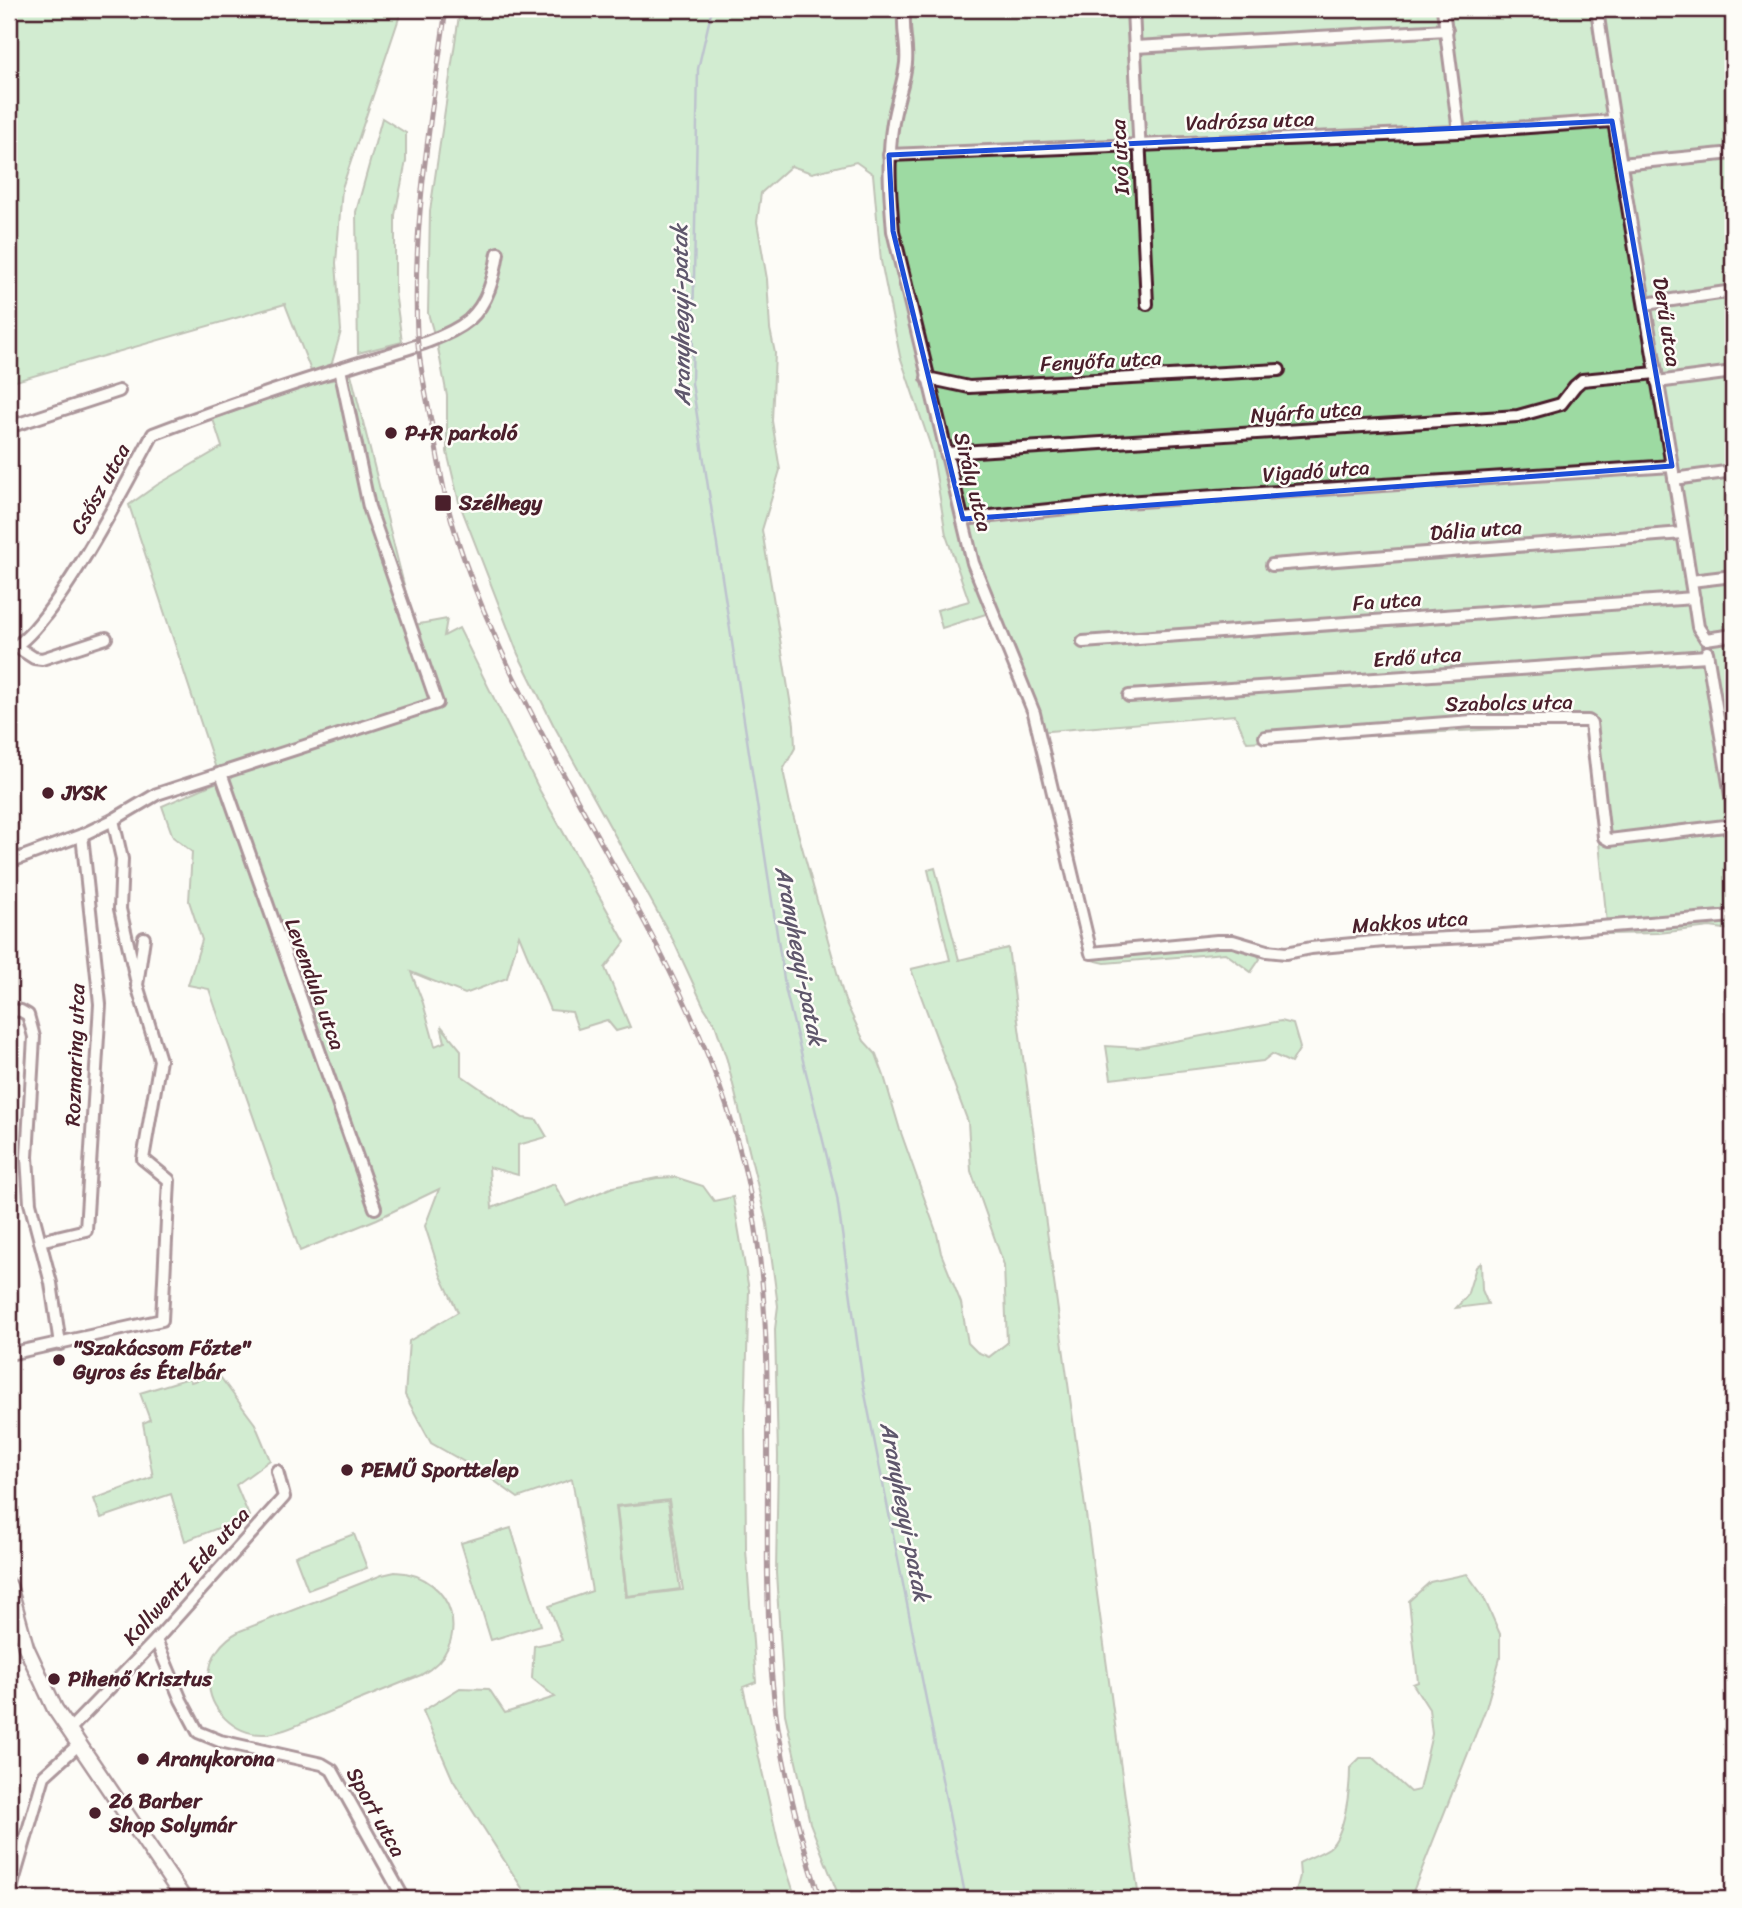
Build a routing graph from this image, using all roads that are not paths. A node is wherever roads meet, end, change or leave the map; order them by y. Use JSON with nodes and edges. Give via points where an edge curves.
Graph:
{"nodes":[{"id":1,"x":905,"y":9,"type":"edge"},
{"id":2,"x":1133,"y":9,"type":"edge"},
{"id":3,"x":1443,"y":9,"type":"edge"},
{"id":4,"x":1597,"y":9,"type":"edge"},
{"id":5,"x":1447,"y":30,"type":"junction"},
{"id":6,"x":1135,"y":47,"type":"junction"},
{"id":7,"x":1612,"y":121,"type":"junction"},
{"id":8,"x":1460,"y":132,"type":"junction"},
{"id":9,"x":1139,"y":145,"type":"junction"},
{"id":10,"x":1733,"y":153,"type":"edge"},
{"id":11,"x":889,"y":155,"type":"junction"},
{"id":12,"x":1621,"y":164,"type":"junction"},
{"id":13,"x":498,"y":253,"type":"dead end"},
{"id":14,"x":1733,"y":291,"type":"edge"},
{"id":15,"x":1146,"y":304,"type":"dead end"},
{"id":16,"x":1645,"y":304,"type":"junction"},
{"id":17,"x":340,"y":369,"type":"junction"},
{"id":18,"x":1279,"y":370,"type":"dead end"},
{"id":19,"x":1733,"y":372,"type":"edge"},
{"id":20,"x":1656,"y":377,"type":"junction"},
{"id":21,"x":927,"y":378,"type":"junction"},
{"id":22,"x":119,"y":391,"type":"dead end"},
{"id":23,"x":9,"y":428,"type":"edge"},
{"id":24,"x":946,"y":453,"type":"junction"},
{"id":25,"x":1672,"y":466,"type":"junction"},
{"id":26,"x":1733,"y":471,"type":"edge"},
{"id":27,"x":1674,"y":479,"type":"junction"},
{"id":28,"x":963,"y":519,"type":"junction"},
{"id":29,"x":1683,"y":533,"type":"junction"},
{"id":30,"x":1272,"y":565,"type":"dead end"},
{"id":31,"x":1733,"y":576,"type":"edge"},
{"id":32,"x":1691,"y":581,"type":"junction"},
{"id":33,"x":1694,"y":598,"type":"junction"},
{"id":34,"x":1733,"y":635,"type":"edge"},
{"id":35,"x":106,"y":638,"type":"dead end"},
{"id":36,"x":1706,"y":639,"type":"junction"},
{"id":37,"x":1083,"y":642,"type":"dead end"},
{"id":38,"x":13,"y":648,"type":"edge"},
{"id":39,"x":1707,"y":656,"type":"junction"},
{"id":40,"x":1129,"y":696,"type":"dead end"},
{"id":41,"x":1265,"y":737,"type":"dead end"},
{"id":42,"x":221,"y":773,"type":"junction"},
{"id":43,"x":1733,"y":808,"type":"edge"},
{"id":44,"x":113,"y":820,"type":"junction"},
{"id":45,"x":1733,"y":825,"type":"edge"},
{"id":46,"x":82,"y":835,"type":"junction"},
{"id":47,"x":9,"y":862,"type":"edge"},
{"id":48,"x":1733,"y":916,"type":"edge"},
{"id":49,"x":144,"y":938,"type":"dead end"},
{"id":50,"x":1091,"y":953,"type":"joint"},
{"id":51,"x":137,"y":985,"type":"junction"},
{"id":52,"x":9,"y":1010,"type":"edge"},
{"id":53,"x":375,"y":1208,"type":"dead end"},
{"id":54,"x":40,"y":1241,"type":"junction"},
{"id":55,"x":60,"y":1345,"type":"junction"},
{"id":56,"x":9,"y":1354,"type":"edge"},
{"id":57,"x":277,"y":1471,"type":"dead end"},
{"id":58,"x":9,"y":1586,"type":"edge"},
{"id":59,"x":156,"y":1640,"type":"junction"},
{"id":60,"x":69,"y":1730,"type":"junction"},
{"id":61,"x":78,"y":1745,"type":"junction"},
{"id":62,"x":9,"y":1895,"type":"edge"},
{"id":63,"x":184,"y":1899,"type":"edge"},
{"id":64,"x":404,"y":1899,"type":"edge"}],
"edges":[{"from":1,"to":11,"type":"street","name":"Sirály utca","via":[[906,61]]},
{"from":2,"to":6,"type":"street","name":"Ivó utca"},
{"from":3,"to":5,"type":"street"},
{"from":4,"to":7,"type":"street","name":"Derű utca"},
{"from":5,"to":6,"type":"street"},
{"from":5,"to":8,"type":"street"},
{"from":6,"to":9,"type":"street","name":"Ivó utca"},
{"from":7,"to":8,"type":"street","name":"Vadrózsa utca"},
{"from":7,"to":12,"type":"street","name":"Derű utca"},
{"from":8,"to":9,"type":"street","name":"Vadrózsa utca"},
{"from":9,"to":11,"type":"street","name":"Vadrózsa utca"},
{"from":9,"to":15,"type":"street","name":"Ivó utca"},
{"from":10,"to":12,"type":"street"},
{"from":11,"to":21,"type":"street","name":"Sirály utca","via":[[893,231]]},
{"from":12,"to":16,"type":"street","name":"Derű utca"},
{"from":13,"to":17,"type":"street","name":"Csősz utca","via":[[485,299],[464,323],[427,341]]},
{"from":14,"to":16,"type":"street"},
{"from":16,"to":20,"type":"street","name":"Derű utca"},
{"from":17,"to":38,"type":"street","name":"Csősz utca","via":[[153,434],[116,506],[63,590]]},
{"from":17,"to":42,"type":"street","via":[[369,507],[437,703]]},
{"from":18,"to":21,"type":"street","name":"Fenyőfa utca","via":[[970,387]]},
{"from":19,"to":20,"type":"street","name":"Nyárfa utca"},
{"from":20,"to":24,"type":"street","name":"Nyárfa utca","via":[[1582,380],[1561,404],[1518,416]]},
{"from":20,"to":25,"type":"street","name":"Derű utca"},
{"from":21,"to":24,"type":"street","name":"Sirály utca"},
{"from":22,"to":23,"type":"street"},
{"from":24,"to":28,"type":"street","name":"Sirály utca"},
{"from":25,"to":27,"type":"street","name":"Derű utca"},
{"from":25,"to":28,"type":"street","name":"Vigadó utca","via":[[1125,502]]},
{"from":26,"to":27,"type":"street"},
{"from":27,"to":29,"type":"street","name":"Derű utca"},
{"from":28,"to":50,"type":"street","name":"Sirály utca","via":[[973,563],[1034,713]]},
{"from":29,"to":30,"type":"street","name":"Dália utca"},
{"from":29,"to":32,"type":"street","name":"Derű utca"},
{"from":31,"to":32,"type":"street"},
{"from":32,"to":33,"type":"street","name":"Derű utca"},
{"from":33,"to":36,"type":"street","name":"Derű utca","via":[[1698,627]]},
{"from":33,"to":37,"type":"street","name":"Fa utca"},
{"from":34,"to":36,"type":"street"},
{"from":35,"to":38,"type":"street","via":[[42,659]]},
{"from":36,"to":39,"type":"street"},
{"from":39,"to":40,"type":"street","name":"Erdő utca"},
{"from":39,"to":43,"type":"street"},
{"from":41,"to":45,"type":"street","name":"Szabolcs utca","via":[[1472,721],[1588,721],[1604,837],[1609,841]]},
{"from":42,"to":44,"type":"street","via":[[157,794]]},
{"from":42,"to":53,"type":"street","name":"Levendula utca"},
{"from":44,"to":46,"type":"street"},
{"from":44,"to":51,"type":"street","via":[[122,859],[120,909]]},
{"from":46,"to":47,"type":"street"},
{"from":46,"to":54,"type":"street","name":"Rozmaring utca","via":[[100,1004],[86,1230]]},
{"from":48,"to":50,"type":"street","name":"Makkos utca","via":[[1384,941],[1286,953],[1217,940]]},
{"from":49,"to":51,"type":"street"},
{"from":51,"to":55,"type":"street","via":[[160,1060],[143,1159],[169,1180],[162,1320]]},
{"from":52,"to":54,"type":"street","via":[[28,1015],[34,1037],[27,1157],[30,1203]]},
{"from":54,"to":55,"type":"street"},
{"from":55,"to":56,"type":"street"},
{"from":57,"to":59,"type":"street","name":"Kollwentz Ede utca","via":[[284,1497]]},
{"from":58,"to":60,"type":"main road","via":[[33,1666]]},
{"from":59,"to":60,"type":"street","name":"Kollwentz Ede utca"},
{"from":59,"to":64,"type":"street","name":"Sport utca","via":[[198,1732],[332,1770]]},
{"from":60,"to":61,"type":"main road"},
{"from":61,"to":62,"type":"street","via":[[44,1776]]},
{"from":61,"to":63,"type":"main road"}]}
